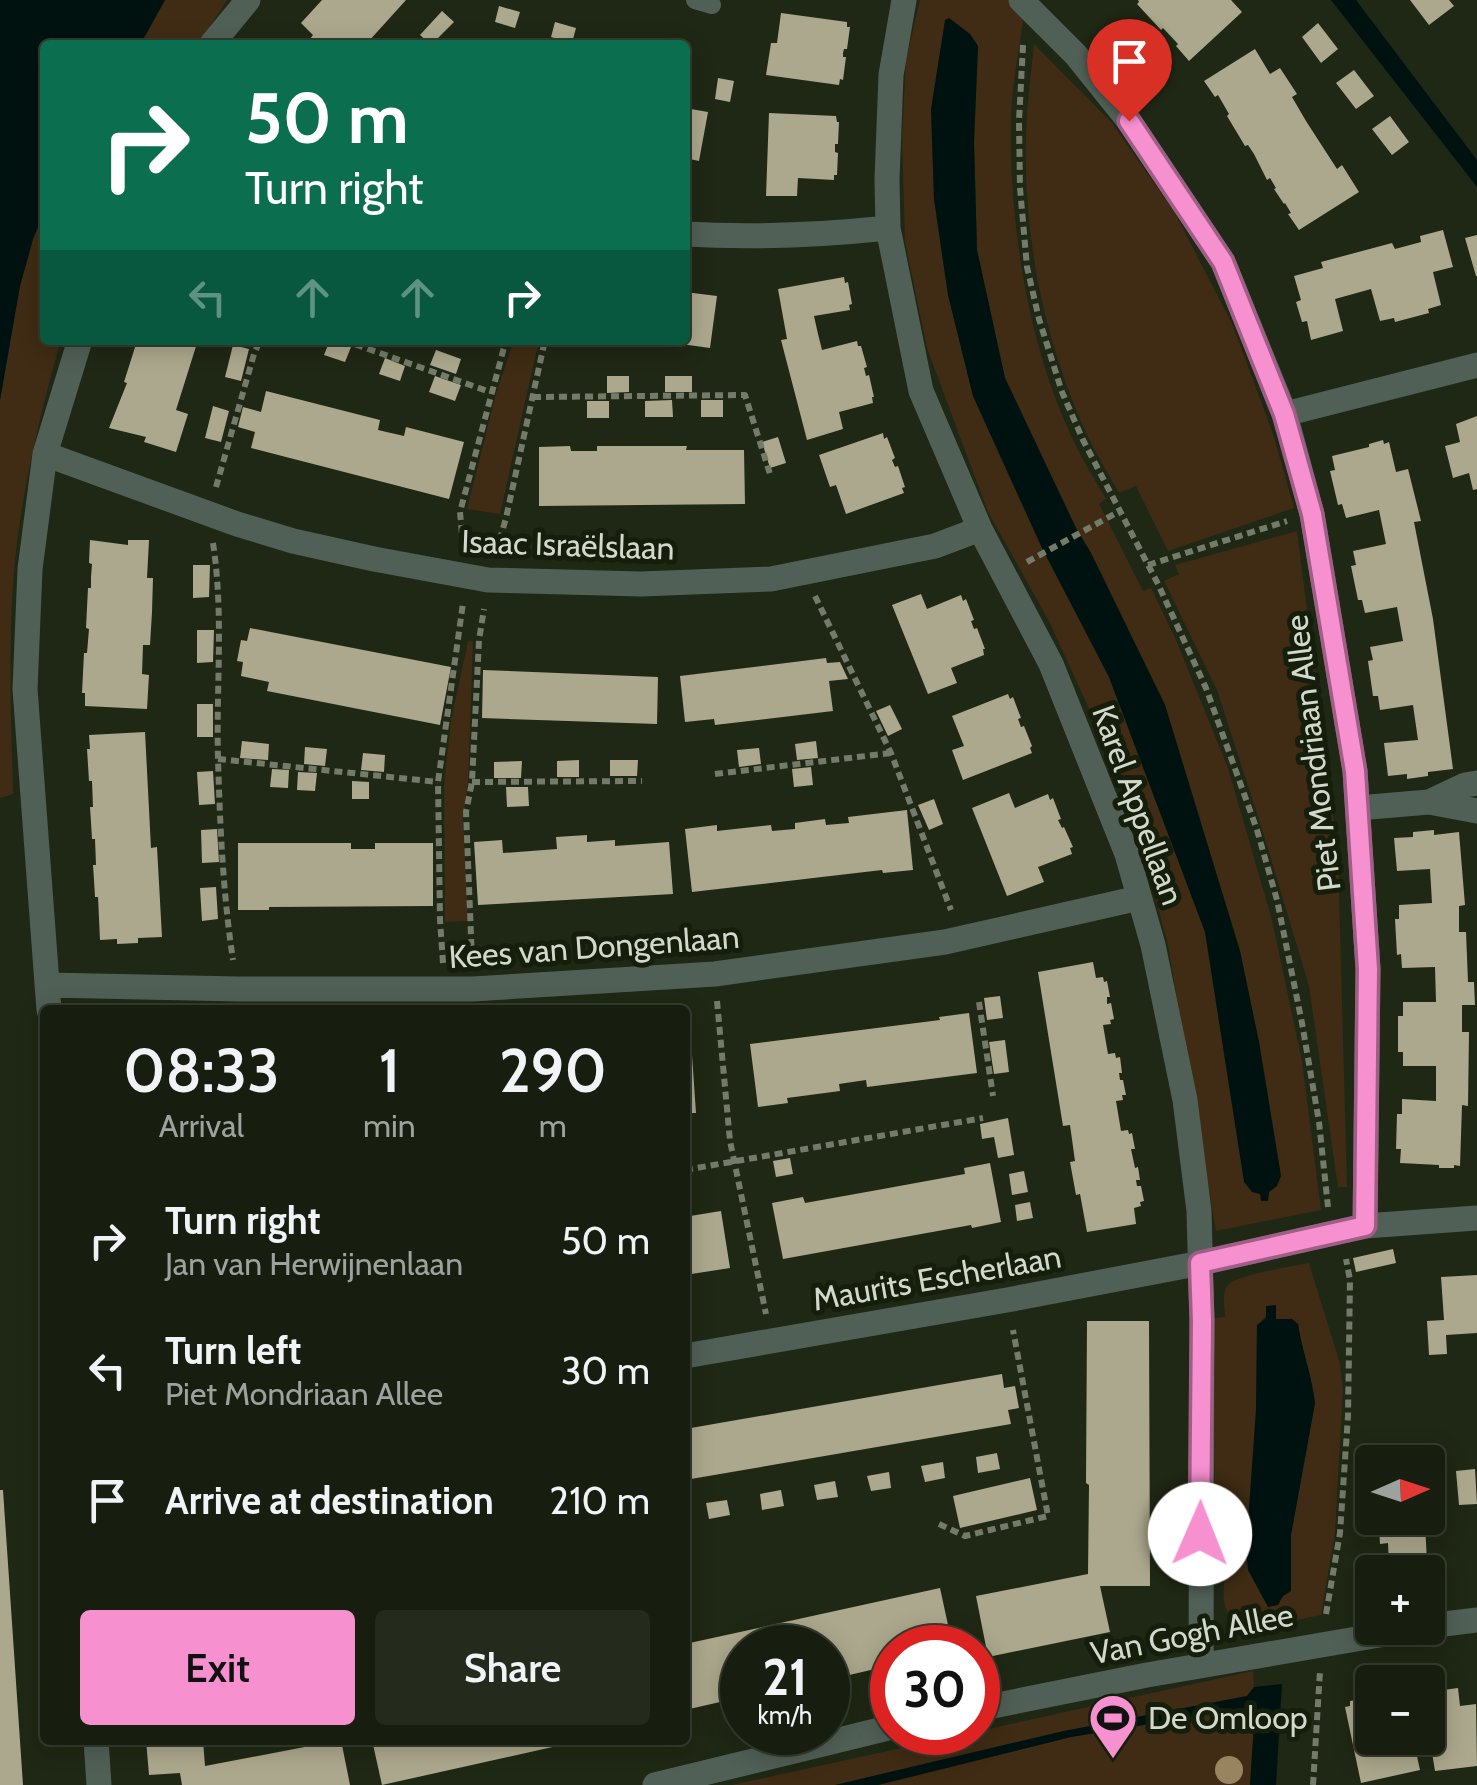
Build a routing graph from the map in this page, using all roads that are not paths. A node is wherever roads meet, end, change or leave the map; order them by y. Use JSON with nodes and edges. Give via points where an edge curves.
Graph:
{"nodes":[{"id":1,"x":248,"y":0,"type":"edge"},
{"id":2,"x":904,"y":0,"type":"edge"},
{"id":3,"x":1023,"y":2,"type":"edge"},
{"id":4,"x":217,"y":40,"type":"edge"},
{"id":5,"x":888,"y":228,"type":"junction"},
{"id":6,"x":690,"y":234,"type":"edge"},
{"id":7,"x":79,"y":345,"type":"edge"},
{"id":8,"x":1477,"y":365,"type":"edge"},
{"id":9,"x":1284,"y":414,"type":"junction"},
{"id":10,"x":46,"y":454,"type":"junction"},
{"id":11,"x":980,"y":529,"type":"junction"},
{"id":12,"x":1477,"y":783,"type":"edge"},
{"id":13,"x":1428,"y":802,"type":"junction"},
{"id":14,"x":1358,"y":808,"type":"junction"},
{"id":15,"x":1477,"y":811,"type":"edge"},
{"id":16,"x":1139,"y":898,"type":"junction"},
{"id":17,"x":48,"y":997,"type":"edge"},
{"id":18,"x":1477,"y":1218,"type":"edge"},
{"id":19,"x":1346,"y":1229,"type":"junction"},
{"id":20,"x":1200,"y":1263,"type":"junction"},
{"id":21,"x":690,"y":1355,"type":"edge"},
{"id":22,"x":1477,"y":1620,"type":"edge"},
{"id":23,"x":1445,"y":1624,"type":"edge"},
{"id":24,"x":1355,"y":1638,"type":"edge"},
{"id":25,"x":1201,"y":1665,"type":"junction"},
{"id":26,"x":1000,"y":1706,"type":"edge"},
{"id":27,"x":870,"y":1733,"type":"edge"},
{"id":28,"x":96,"y":1745,"type":"edge"},
{"id":29,"x":99,"y":1785,"type":"edge"},
{"id":30,"x":655,"y":1785,"type":"edge"}],
"edges":[{"from":1,"to":4,"type":"street"},
{"from":2,"to":5,"type":"street","name":"Karel Appellaan","via":[[892,75]]},
{"from":3,"to":9,"type":"street","name":"Piet Mondriaan Allee","via":[[1129,121],[1223,262]]},
{"from":5,"to":6,"type":"street"},
{"from":5,"to":11,"type":"street","name":"Karel Appellaan","via":[[921,391]]},
{"from":7,"to":10,"type":"street"},
{"from":8,"to":9,"type":"street"},
{"from":9,"to":14,"type":"street","name":"Piet Mondriaan Allee","via":[[1312,514]]},
{"from":10,"to":11,"type":"street","name":"Isaac Israëlslaan","via":[[293,541],[477,578],[642,584],[771,579],[935,546]]},
{"from":10,"to":17,"type":"street","via":[[30,569],[26,689]]},
{"from":11,"to":16,"type":"street","name":"Karel Appellaan","via":[[1051,664]]},
{"from":12,"to":13,"type":"street"},
{"from":13,"to":14,"type":"street"},
{"from":13,"to":15,"type":"street"},
{"from":14,"to":19,"type":"street","name":"Piet Mondriaan Allee","via":[[1368,969]]},
{"from":16,"to":17,"type":"street","name":"Kees van Dongenlaan","via":[[960,938],[715,974],[473,989]]},
{"from":16,"to":20,"type":"street","name":"Karel Appellaan","via":[[1186,1100]]},
{"from":18,"to":19,"type":"street","name":"Maurits Escherlaan"},
{"from":19,"to":20,"type":"street","name":"Maurits Escherlaan"},
{"from":20,"to":21,"type":"street","name":"Maurits Escherlaan"},
{"from":20,"to":25,"type":"street","name":"Karel Appellaan"},
{"from":22,"to":23,"type":"street","name":"Van Gogh Allee"},
{"from":24,"to":25,"type":"street","name":"Van Gogh Allee"},
{"from":25,"to":26,"type":"street","name":"Van Gogh Allee"},
{"from":27,"to":30,"type":"street"},
{"from":28,"to":29,"type":"street"}]}
